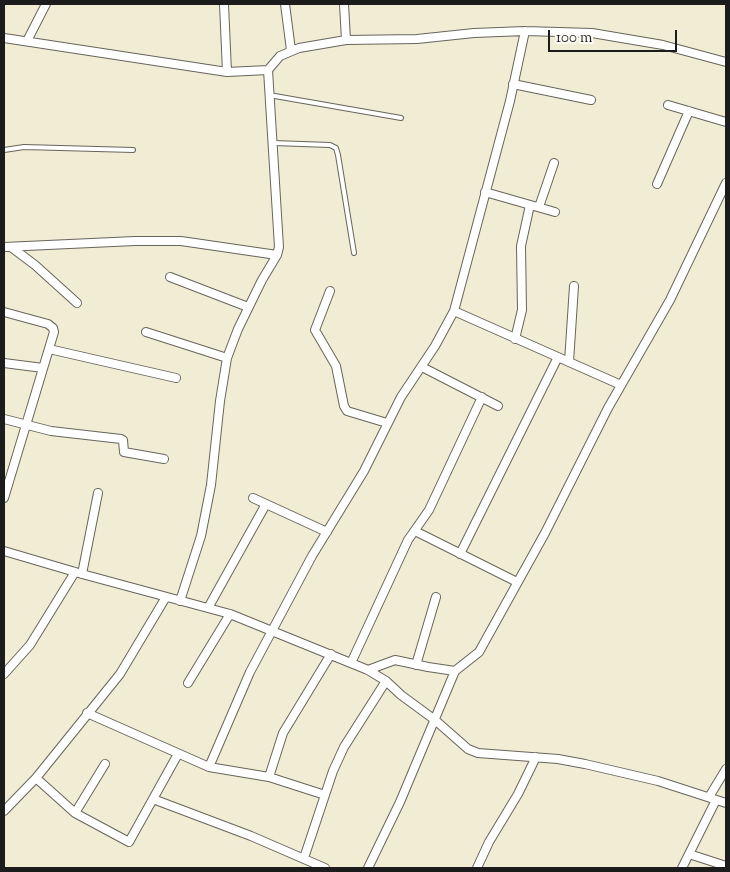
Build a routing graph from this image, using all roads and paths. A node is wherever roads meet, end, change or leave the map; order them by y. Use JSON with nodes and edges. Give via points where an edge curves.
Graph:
{"nodes":[{"id":1,"x":46,"y":4,"type":"edge"},
{"id":2,"x":224,"y":4,"type":"edge"},
{"id":3,"x":285,"y":4,"type":"edge"},
{"id":4,"x":344,"y":4,"type":"edge"},
{"id":5,"x":525,"y":31,"type":"junction"},
{"id":6,"x":4,"y":38,"type":"edge"},
{"id":7,"x":346,"y":40,"type":"junction"},
{"id":8,"x":27,"y":41,"type":"junction"},
{"id":9,"x":291,"y":50,"type":"junction"},
{"id":10,"x":726,"y":62,"type":"edge"},
{"id":11,"x":268,"y":70,"type":"junction"},
{"id":12,"x":227,"y":72,"type":"junction"},
{"id":13,"x":513,"y":84,"type":"junction"},
{"id":14,"x":269,"y":94,"type":"junction"},
{"id":15,"x":591,"y":100,"type":"dead end"},
{"id":16,"x":668,"y":105,"type":"dead end"},
{"id":17,"x":689,"y":111,"type":"junction"},
{"id":18,"x":401,"y":118,"type":"dead end"},
{"id":19,"x":726,"y":122,"type":"edge"},
{"id":20,"x":273,"y":143,"type":"junction"},
{"id":21,"x":4,"y":150,"type":"edge"},
{"id":22,"x":133,"y":150,"type":"dead end"},
{"id":23,"x":554,"y":163,"type":"dead end"},
{"id":24,"x":726,"y":183,"type":"edge"},
{"id":25,"x":657,"y":184,"type":"dead end"},
{"id":26,"x":485,"y":192,"type":"junction"},
{"id":27,"x":530,"y":205,"type":"junction"},
{"id":28,"x":539,"y":207,"type":"junction"},
{"id":29,"x":555,"y":212,"type":"dead end"},
{"id":30,"x":7,"y":247,"type":"edge"},
{"id":31,"x":354,"y":253,"type":"dead end"},
{"id":32,"x":277,"y":255,"type":"junction"},
{"id":33,"x":170,"y":277,"type":"dead end"},
{"id":34,"x":574,"y":286,"type":"dead end"},
{"id":35,"x":330,"y":291,"type":"dead end"},
{"id":36,"x":77,"y":303,"type":"dead end"},
{"id":37,"x":248,"y":307,"type":"junction"},
{"id":38,"x":454,"y":311,"type":"junction"},
{"id":39,"x":4,"y":312,"type":"edge"},
{"id":40,"x":146,"y":332,"type":"dead end"},
{"id":41,"x":515,"y":339,"type":"junction"},
{"id":42,"x":49,"y":349,"type":"junction"},
{"id":43,"x":558,"y":357,"type":"junction"},
{"id":44,"x":227,"y":358,"type":"junction"},
{"id":45,"x":569,"y":362,"type":"junction"},
{"id":46,"x":4,"y":363,"type":"edge"},
{"id":47,"x":422,"y":367,"type":"junction"},
{"id":48,"x":43,"y":368,"type":"junction"},
{"id":49,"x":176,"y":378,"type":"dead end"},
{"id":50,"x":621,"y":385,"type":"junction"},
{"id":51,"x":482,"y":398,"type":"junction"},
{"id":52,"x":498,"y":406,"type":"dead end"},
{"id":53,"x":4,"y":419,"type":"edge"},
{"id":54,"x":387,"y":423,"type":"junction"},
{"id":55,"x":25,"y":426,"type":"junction"},
{"id":56,"x":164,"y":460,"type":"dead end"},
{"id":57,"x":98,"y":493,"type":"dead end"},
{"id":58,"x":4,"y":498,"type":"edge"},
{"id":59,"x":253,"y":498,"type":"dead end"},
{"id":60,"x":266,"y":504,"type":"junction"},
{"id":61,"x":415,"y":531,"type":"junction"},
{"id":62,"x":327,"y":532,"type":"junction"},
{"id":63,"x":4,"y":551,"type":"edge"},
{"id":64,"x":460,"y":554,"type":"junction"},
{"id":65,"x":78,"y":573,"type":"junction"},
{"id":66,"x":518,"y":582,"type":"junction"},
{"id":67,"x":166,"y":597,"type":"junction"},
{"id":68,"x":436,"y":597,"type":"dead end"},
{"id":69,"x":180,"y":601,"type":"junction"},
{"id":70,"x":208,"y":608,"type":"junction"},
{"id":71,"x":230,"y":614,"type":"junction"},
{"id":72,"x":272,"y":631,"type":"junction"},
{"id":73,"x":330,"y":654,"type":"junction"},
{"id":74,"x":351,"y":663,"type":"junction"},
{"id":75,"x":416,"y":665,"type":"junction"},
{"id":76,"x":368,"y":670,"type":"junction"},
{"id":77,"x":455,"y":671,"type":"junction"},
{"id":78,"x":4,"y":674,"type":"edge"},
{"id":79,"x":386,"y":681,"type":"junction"},
{"id":80,"x":188,"y":683,"type":"dead end"},
{"id":81,"x":87,"y":713,"type":"junction"},
{"id":82,"x":435,"y":720,"type":"junction"},
{"id":83,"x":178,"y":754,"type":"junction"},
{"id":84,"x":536,"y":757,"type":"junction"},
{"id":85,"x":106,"y":764,"type":"dead end"},
{"id":86,"x":209,"y":767,"type":"junction"},
{"id":87,"x":726,"y":769,"type":"edge"},
{"id":88,"x":269,"y":777,"type":"junction"},
{"id":89,"x":36,"y":778,"type":"junction"},
{"id":90,"x":325,"y":795,"type":"junction"},
{"id":91,"x":153,"y":799,"type":"junction"},
{"id":92,"x":712,"y":799,"type":"junction"},
{"id":93,"x":726,"y":803,"type":"edge"},
{"id":94,"x":4,"y":811,"type":"edge"},
{"id":95,"x":75,"y":813,"type":"junction"},
{"id":96,"x":689,"y":854,"type":"junction"},
{"id":97,"x":304,"y":858,"type":"junction"},
{"id":98,"x":726,"y":866,"type":"edge"},
{"id":99,"x":326,"y":868,"type":"edge"},
{"id":100,"x":368,"y":868,"type":"edge"},
{"id":101,"x":477,"y":868,"type":"edge"},
{"id":102,"x":682,"y":868,"type":"edge"}],
"edges":[{"from":1,"to":8,"type":"street"},
{"from":2,"to":12,"type":"street"},
{"from":3,"to":9,"type":"street"},
{"from":4,"to":7,"type":"street"},
{"from":5,"to":7,"type":"street","via":[[417,39]]},
{"from":5,"to":10,"type":"street","via":[[592,33],[663,45]]},
{"from":5,"to":13,"type":"street"},
{"from":6,"to":8,"type":"street"},
{"from":7,"to":9,"type":"street"},
{"from":8,"to":12,"type":"street"},
{"from":9,"to":11,"type":"street","via":[[280,56]]},
{"from":11,"to":12,"type":"street"},
{"from":11,"to":14,"type":"street"},
{"from":13,"to":15,"type":"street"},
{"from":13,"to":26,"type":"street"},
{"from":14,"to":18,"type":"lane"},
{"from":14,"to":20,"type":"street"},
{"from":16,"to":17,"type":"street"},
{"from":17,"to":19,"type":"street"},
{"from":17,"to":25,"type":"street"},
{"from":20,"to":31,"type":"lane","via":[[330,145],[336,148]]},
{"from":20,"to":32,"type":"street"},
{"from":21,"to":22,"type":"lane","via":[[24,147]]},
{"from":23,"to":28,"type":"street"},
{"from":24,"to":50,"type":"street","via":[[670,300]]},
{"from":26,"to":27,"type":"street"},
{"from":26,"to":38,"type":"street"},
{"from":27,"to":28,"type":"street"},
{"from":27,"to":41,"type":"street","via":[[521,246],[522,310]]},
{"from":28,"to":29,"type":"street"},
{"from":30,"to":32,"type":"street","via":[[180,241]]},
{"from":30,"to":36,"type":"street","via":[[35,265]]},
{"from":32,"to":37,"type":"street"},
{"from":33,"to":37,"type":"street"},
{"from":34,"to":45,"type":"street"},
{"from":35,"to":54,"type":"street","via":[[315,330],[336,366],[344,406],[347,411]]},
{"from":37,"to":44,"type":"street"},
{"from":38,"to":41,"type":"street"},
{"from":38,"to":47,"type":"street"},
{"from":39,"to":42,"type":"street","via":[[51,326],[54,332]]},
{"from":40,"to":44,"type":"street"},
{"from":41,"to":43,"type":"street"},
{"from":42,"to":48,"type":"street"},
{"from":42,"to":49,"type":"street"},
{"from":43,"to":45,"type":"street"},
{"from":43,"to":64,"type":"street"},
{"from":44,"to":69,"type":"street","via":[[201,536]]},
{"from":45,"to":50,"type":"street"},
{"from":46,"to":48,"type":"street"},
{"from":47,"to":51,"type":"street"},
{"from":47,"to":54,"type":"street"},
{"from":48,"to":55,"type":"street"},
{"from":50,"to":66,"type":"street"},
{"from":51,"to":52,"type":"street"},
{"from":51,"to":61,"type":"street","via":[[429,510]]},
{"from":53,"to":55,"type":"street"},
{"from":54,"to":62,"type":"street","via":[[364,471]]},
{"from":55,"to":56,"type":"street","via":[[122,439],[124,452]]},
{"from":55,"to":58,"type":"street"},
{"from":57,"to":65,"type":"street"},
{"from":59,"to":60,"type":"street"},
{"from":60,"to":62,"type":"street"},
{"from":60,"to":70,"type":"street"},
{"from":61,"to":64,"type":"street"},
{"from":61,"to":74,"type":"street"},
{"from":62,"to":72,"type":"street"},
{"from":63,"to":65,"type":"street"},
{"from":64,"to":66,"type":"street"},
{"from":65,"to":67,"type":"street"},
{"from":65,"to":78,"type":"street","via":[[30,645]]},
{"from":66,"to":77,"type":"street","via":[[479,652]]},
{"from":67,"to":69,"type":"street"},
{"from":67,"to":81,"type":"street","via":[[120,674]]},
{"from":68,"to":75,"type":"street"},
{"from":69,"to":70,"type":"street"},
{"from":70,"to":71,"type":"street"},
{"from":71,"to":72,"type":"street"},
{"from":71,"to":80,"type":"street"},
{"from":72,"to":73,"type":"street"},
{"from":72,"to":86,"type":"street","via":[[250,672]]},
{"from":73,"to":74,"type":"street"},
{"from":73,"to":88,"type":"street","via":[[283,732]]},
{"from":74,"to":76,"type":"street"},
{"from":75,"to":76,"type":"street","via":[[393,660]]},
{"from":75,"to":77,"type":"street"},
{"from":76,"to":79,"type":"street"},
{"from":77,"to":82,"type":"street"},
{"from":79,"to":82,"type":"street"},
{"from":79,"to":90,"type":"street","via":[[344,747]]},
{"from":81,"to":83,"type":"street"},
{"from":81,"to":89,"type":"street"},
{"from":82,"to":84,"type":"street","via":[[478,754]]},
{"from":82,"to":100,"type":"street"},
{"from":83,"to":86,"type":"street"},
{"from":83,"to":91,"type":"street"},
{"from":84,"to":92,"type":"street","via":[[658,781]]},
{"from":84,"to":101,"type":"street"},
{"from":85,"to":95,"type":"street"},
{"from":86,"to":88,"type":"street"},
{"from":87,"to":92,"type":"street"},
{"from":88,"to":90,"type":"street"},
{"from":89,"to":94,"type":"street"},
{"from":89,"to":95,"type":"street"},
{"from":90,"to":97,"type":"street"},
{"from":91,"to":95,"type":"street","via":[[129,842]]},
{"from":91,"to":97,"type":"street"},
{"from":92,"to":93,"type":"street"},
{"from":92,"to":96,"type":"street"},
{"from":96,"to":98,"type":"street"},
{"from":96,"to":102,"type":"street"},
{"from":97,"to":99,"type":"street"}]}
